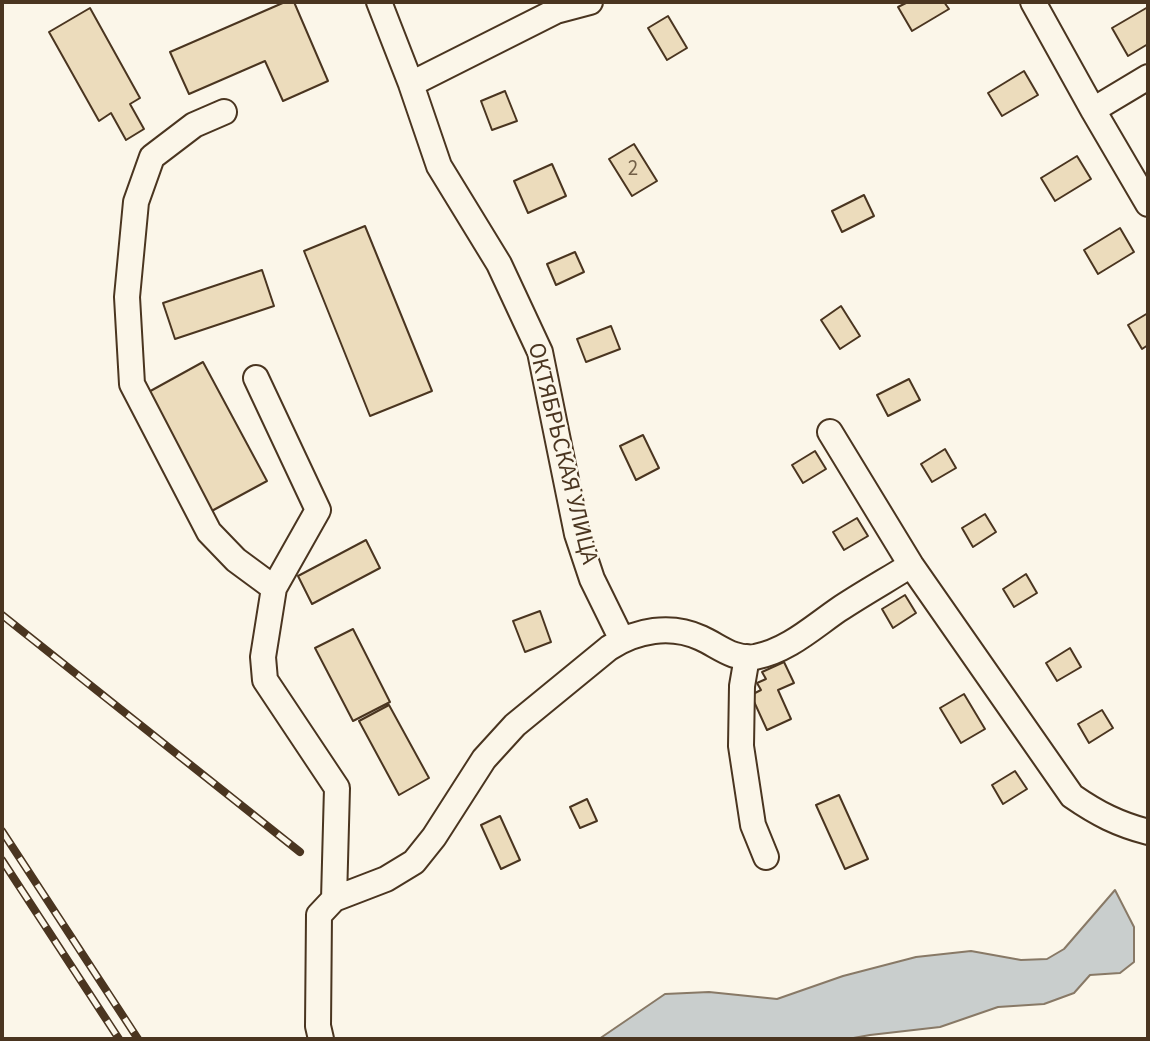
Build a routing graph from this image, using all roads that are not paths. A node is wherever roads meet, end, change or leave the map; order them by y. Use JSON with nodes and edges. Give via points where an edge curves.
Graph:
{"nodes":[{"id":1,"x":379,"y":2,"type":"edge"},
{"id":2,"x":590,"y":2,"type":"edge"},
{"id":3,"x":1033,"y":2,"type":"edge"},
{"id":4,"x":1148,"y":77,"type":"edge"},
{"id":5,"x":411,"y":84,"type":"junction"},
{"id":6,"x":1093,"y":110,"type":"junction"},
{"id":7,"x":224,"y":112,"type":"dead end"},
{"id":8,"x":1148,"y":204,"type":"edge"},
{"id":9,"x":257,"y":378,"type":"dead end"},
{"id":10,"x":830,"y":432,"type":"dead end"},
{"id":11,"x":911,"y":565,"type":"junction"},
{"id":12,"x":274,"y":588,"type":"junction"},
{"id":13,"x":622,"y":640,"type":"junction"},
{"id":14,"x":747,"y":657,"type":"junction"},
{"id":15,"x":1148,"y":832,"type":"edge"},
{"id":16,"x":766,"y":857,"type":"dead end"},
{"id":17,"x":334,"y":899,"type":"junction"},
{"id":18,"x":321,"y":1039,"type":"edge"}],
"edges":[{"from":1,"to":5,"type":"street","name":"ОКТЯБРЬСКАЯ УЛИЦА"},
{"from":2,"to":5,"type":"street","via":[[556,11]]},
{"from":3,"to":6,"type":"street"},
{"from":4,"to":6,"type":"street"},
{"from":5,"to":13,"type":"street","name":"ОКТЯБРЬСКАЯ УЛИЦА","via":[[439,166],[499,264],[540,352],[577,534],[592,579]]},
{"from":6,"to":8,"type":"street"},
{"from":7,"to":12,"type":"street","via":[[194,125],[152,157],[136,202],[127,297],[132,384],[209,532],[236,560]]},
{"from":9,"to":12,"type":"street","via":[[318,510]]},
{"from":10,"to":11,"type":"street"},
{"from":11,"to":14,"type":"street","via":[[785,648]]},
{"from":11,"to":15,"type":"street","via":[[1072,796],[1098,814]]},
{"from":12,"to":17,"type":"street","via":[[262,657],[265,680],[337,788]]},
{"from":13,"to":14,"type":"street","via":[[675,630],[739,658]]},
{"from":13,"to":17,"type":"street","via":[[516,725],[484,760],[414,862],[386,879]]},
{"from":14,"to":16,"type":"street","via":[[741,746],[753,825]]},
{"from":17,"to":18,"type":"street","via":[[319,915]]}]}
